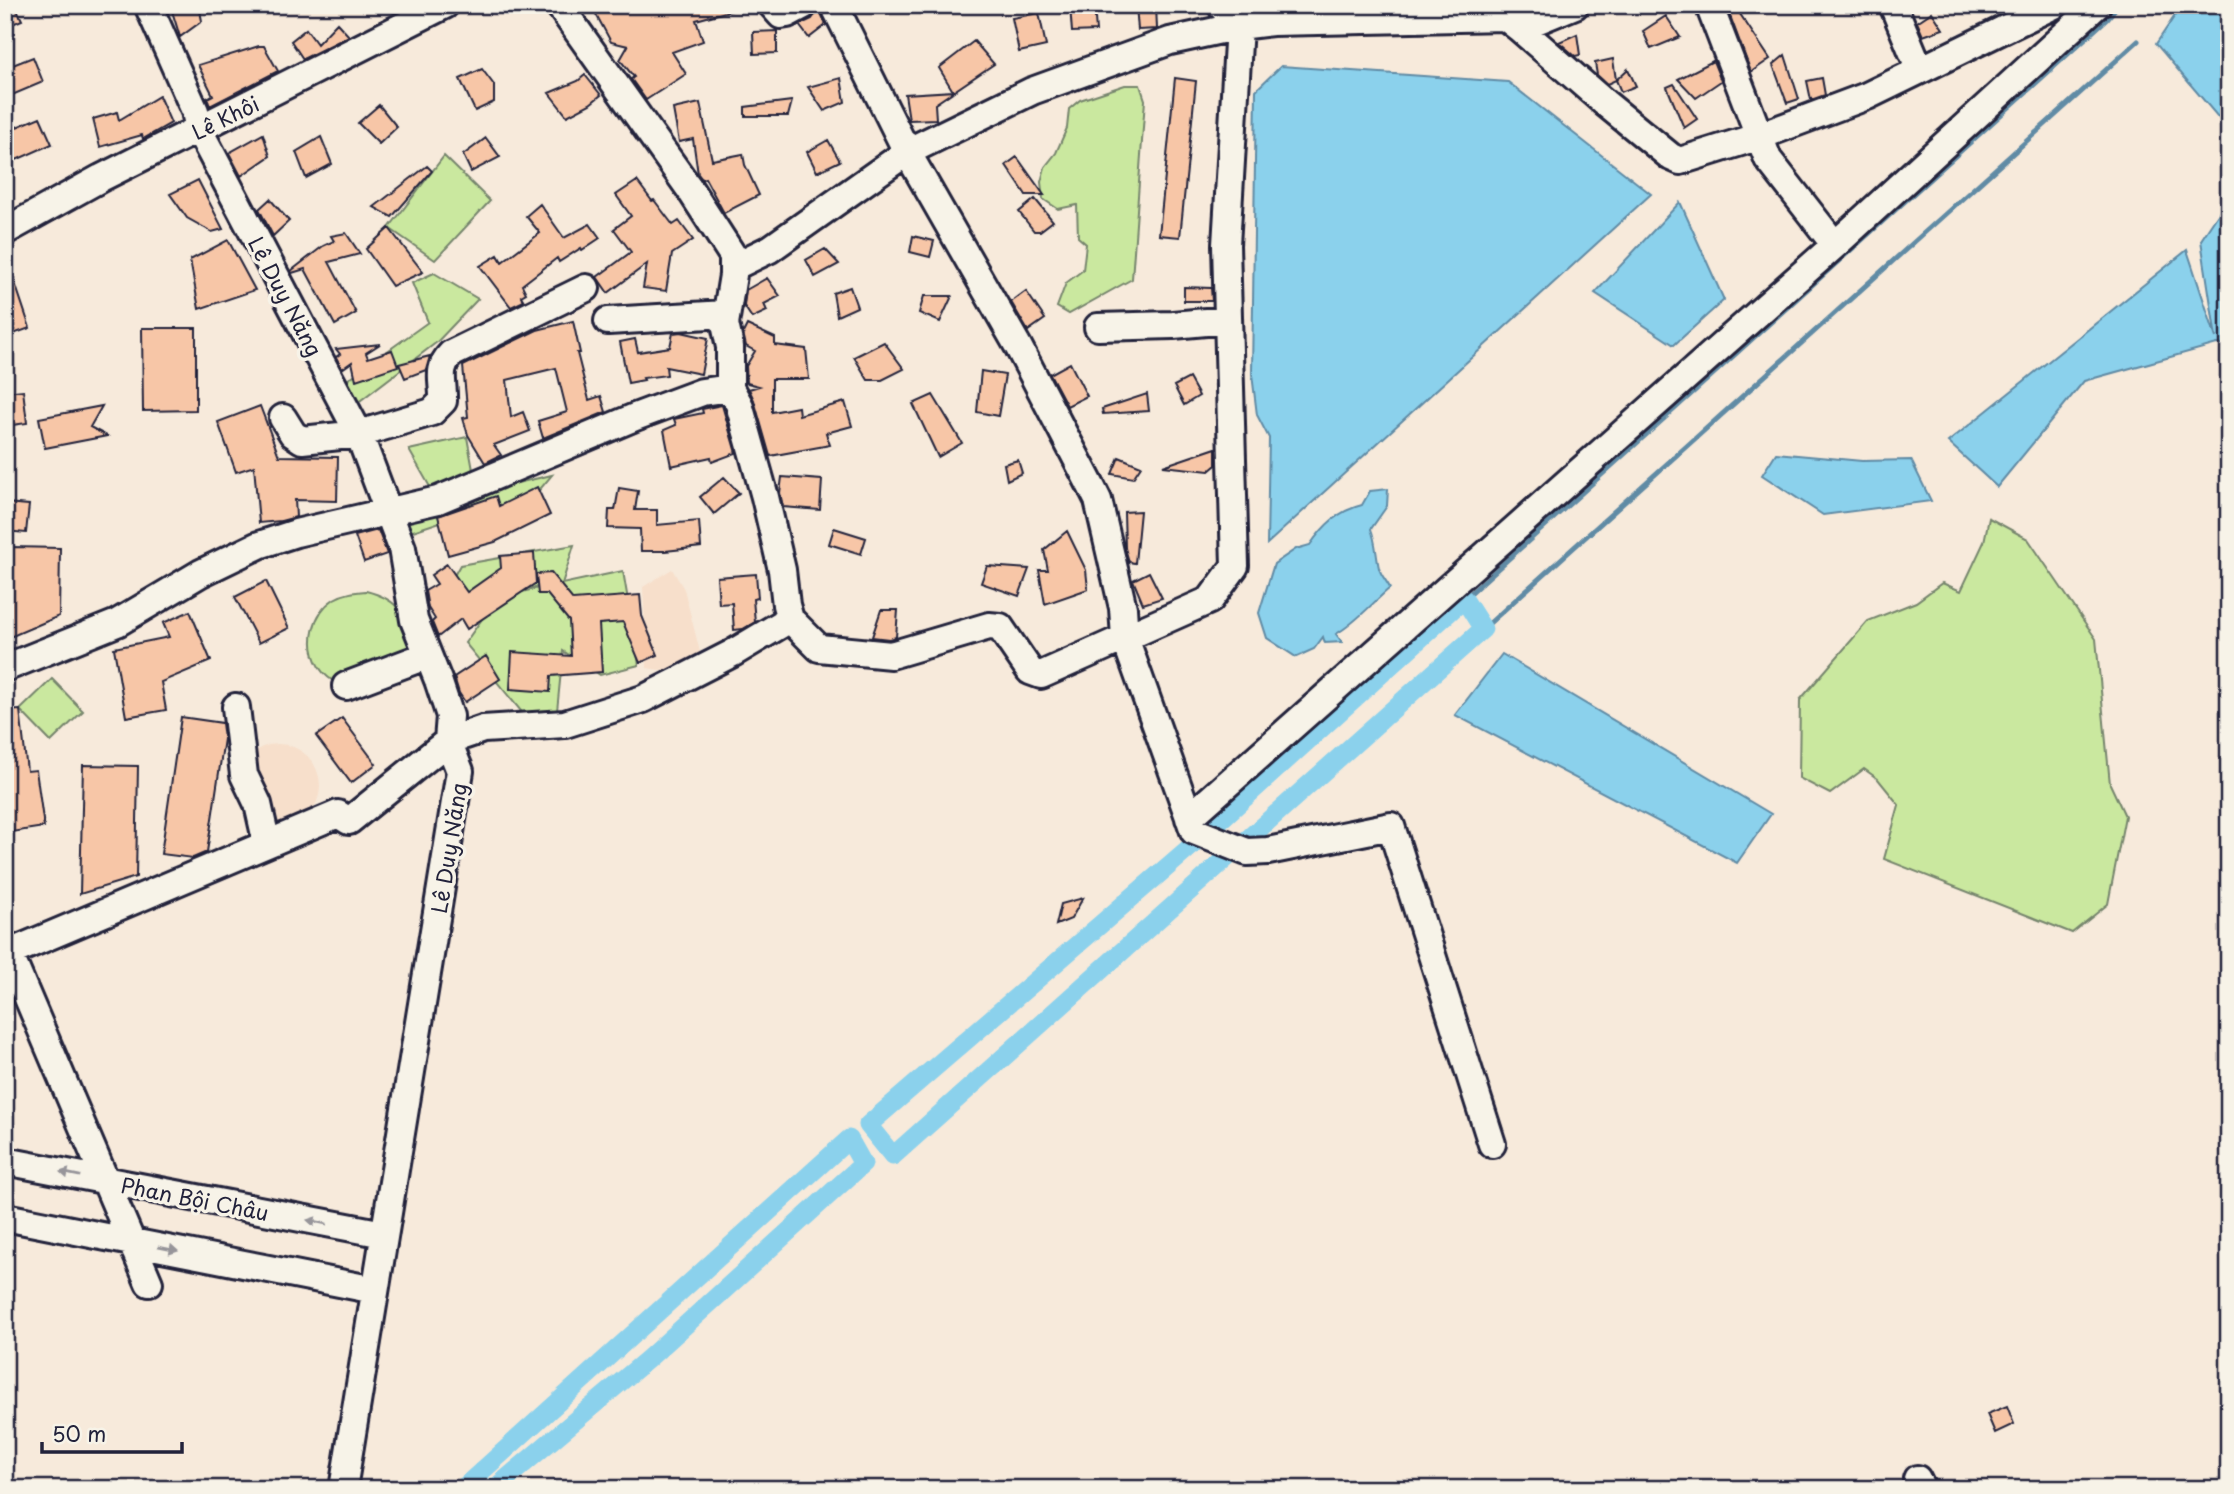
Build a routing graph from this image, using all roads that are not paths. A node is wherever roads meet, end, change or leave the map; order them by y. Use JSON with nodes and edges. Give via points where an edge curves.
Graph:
{"nodes":[{"id":1,"x":148,"y":5,"type":"edge"},
{"id":2,"x":445,"y":5,"type":"edge"},
{"id":3,"x":559,"y":5,"type":"edge"},
{"id":4,"x":772,"y":5,"type":"edge"},
{"id":5,"x":804,"y":5,"type":"edge"},
{"id":6,"x":834,"y":5,"type":"edge"},
{"id":7,"x":1221,"y":5,"type":"edge"},
{"id":8,"x":1575,"y":5,"type":"edge"},
{"id":9,"x":1709,"y":5,"type":"edge"},
{"id":10,"x":1893,"y":5,"type":"edge"},
{"id":11,"x":2054,"y":5,"type":"edge"},
{"id":12,"x":2097,"y":5,"type":"edge"},
{"id":13,"x":1508,"y":17,"type":"edge"},
{"id":14,"x":1239,"y":26,"type":"junction"},
{"id":15,"x":1920,"y":70,"type":"junction"},
{"id":16,"x":199,"y":130,"type":"junction"},
{"id":17,"x":1759,"y":136,"type":"junction"},
{"id":18,"x":907,"y":152,"type":"junction"},
{"id":19,"x":5,"y":231,"type":"edge"},
{"id":20,"x":1835,"y":245,"type":"junction"},
{"id":21,"x":733,"y":267,"type":"junction"},
{"id":22,"x":586,"y":288,"type":"dead end"},
{"id":23,"x":726,"y":314,"type":"junction"},
{"id":24,"x":1228,"y":320,"type":"junction"},
{"id":25,"x":608,"y":321,"type":"dead end"},
{"id":26,"x":1098,"y":327,"type":"dead end"},
{"id":27,"x":730,"y":388,"type":"junction"},
{"id":28,"x":283,"y":418,"type":"dead end"},
{"id":29,"x":359,"y":434,"type":"junction"},
{"id":30,"x":389,"y":512,"type":"junction"},
{"id":31,"x":790,"y":620,"type":"junction"},
{"id":32,"x":1125,"y":638,"type":"junction"},
{"id":33,"x":428,"y":655,"type":"junction"},
{"id":34,"x":5,"y":668,"type":"edge"},
{"id":35,"x":346,"y":686,"type":"dead end"},
{"id":36,"x":236,"y":707,"type":"dead end"},
{"id":37,"x":448,"y":741,"type":"junction"},
{"id":38,"x":1191,"y":824,"type":"junction"},
{"id":39,"x":267,"y":844,"type":"junction"},
{"id":40,"x":7,"y":948,"type":"edge"},
{"id":41,"x":1492,"y":1144,"type":"dead end"},
{"id":42,"x":5,"y":1161,"type":"edge"},
{"id":43,"x":108,"y":1182,"type":"junction"},
{"id":44,"x":5,"y":1217,"type":"edge"},
{"id":45,"x":384,"y":1234,"type":"junction"},
{"id":46,"x":132,"y":1242,"type":"junction"},
{"id":47,"x":149,"y":1283,"type":"dead end"},
{"id":48,"x":375,"y":1290,"type":"junction"},
{"id":49,"x":343,"y":1489,"type":"edge"}],
"edges":[{"from":1,"to":16,"type":"street","name":"Lê Duy Năng"},
{"from":2,"to":16,"type":"street","name":"Lê Khôi"},
{"from":3,"to":21,"type":"street","via":[[690,188],[733,256]]},
{"from":4,"to":5,"type":"street","via":[[781,15]]},
{"from":6,"to":18,"type":"street"},
{"from":7,"to":14,"type":"street"},
{"from":8,"to":13,"type":"street"},
{"from":9,"to":17,"type":"street"},
{"from":10,"to":15,"type":"street"},
{"from":11,"to":15,"type":"street"},
{"from":12,"to":20,"type":"street"},
{"from":13,"to":14,"type":"street"},
{"from":13,"to":17,"type":"street","via":[[1671,157],[1680,161]]},
{"from":14,"to":18,"type":"street","via":[[1170,41],[1032,91]]},
{"from":14,"to":24,"type":"street","via":[[1226,245]]},
{"from":15,"to":17,"type":"street","via":[[1867,96]]},
{"from":16,"to":19,"type":"street","name":"Lê Khôi"},
{"from":16,"to":29,"type":"street","name":"Lê Duy Năng"},
{"from":17,"to":20,"type":"street","via":[[1768,159]]},
{"from":18,"to":21,"type":"street","via":[[769,249]]},
{"from":18,"to":32,"type":"street","via":[[1018,346],[1098,500],[1123,608]]},
{"from":20,"to":38,"type":"street"},
{"from":21,"to":23,"type":"street"},
{"from":22,"to":29,"type":"street","via":[[451,355],[441,368],[443,401],[432,412]]},
{"from":23,"to":25,"type":"street"},
{"from":23,"to":27,"type":"street"},
{"from":24,"to":26,"type":"street"},
{"from":24,"to":32,"type":"street","via":[[1236,566],[1210,600]]},
{"from":27,"to":30,"type":"street","via":[[702,392],[438,500]]},
{"from":27,"to":31,"type":"street","via":[[739,404],[765,497]]},
{"from":28,"to":29,"type":"street","via":[[302,440]]},
{"from":29,"to":30,"type":"street","name":"Lê Duy Năng"},
{"from":30,"to":33,"type":"street","name":"Lê Duy Năng","via":[[402,548],[414,620]]},
{"from":30,"to":34,"type":"street","via":[[259,545],[117,623]]},
{"from":31,"to":32,"type":"street","via":[[819,649],[891,655],[989,626],[1000,627],[1030,671],[1041,675]]},
{"from":31,"to":37,"type":"street","via":[[643,699],[565,724],[483,729]]},
{"from":32,"to":38,"type":"street"},
{"from":33,"to":35,"type":"street"},
{"from":33,"to":37,"type":"street","name":"Lê Duy Năng","via":[[450,716]]},
{"from":36,"to":39,"type":"street","via":[[244,775],[258,804]]},
{"from":37,"to":39,"type":"street","via":[[349,821],[338,814]]},
{"from":37,"to":45,"type":"street","name":"Lê Duy Năng","via":[[460,771]]},
{"from":38,"to":41,"type":"street","via":[[1241,851],[1268,851],[1391,826]]},
{"from":39,"to":40,"type":"street"},
{"from":40,"to":43,"type":"street"},
{"from":43,"to":42,"type":"street","name":"Phan Bội Châu","one_way":true},
{"from":45,"to":43,"type":"street","name":"Phan Bội Châu","one_way":true},
{"from":43,"to":46,"type":"street"},
{"from":44,"to":46,"type":"street"},
{"from":45,"to":48,"type":"street","name":"Lê Duy Năng"},
{"from":46,"to":47,"type":"street"},
{"from":46,"to":48,"type":"street","one_way":true},
{"from":48,"to":49,"type":"street","name":"Lê Duy Năng"}]}
